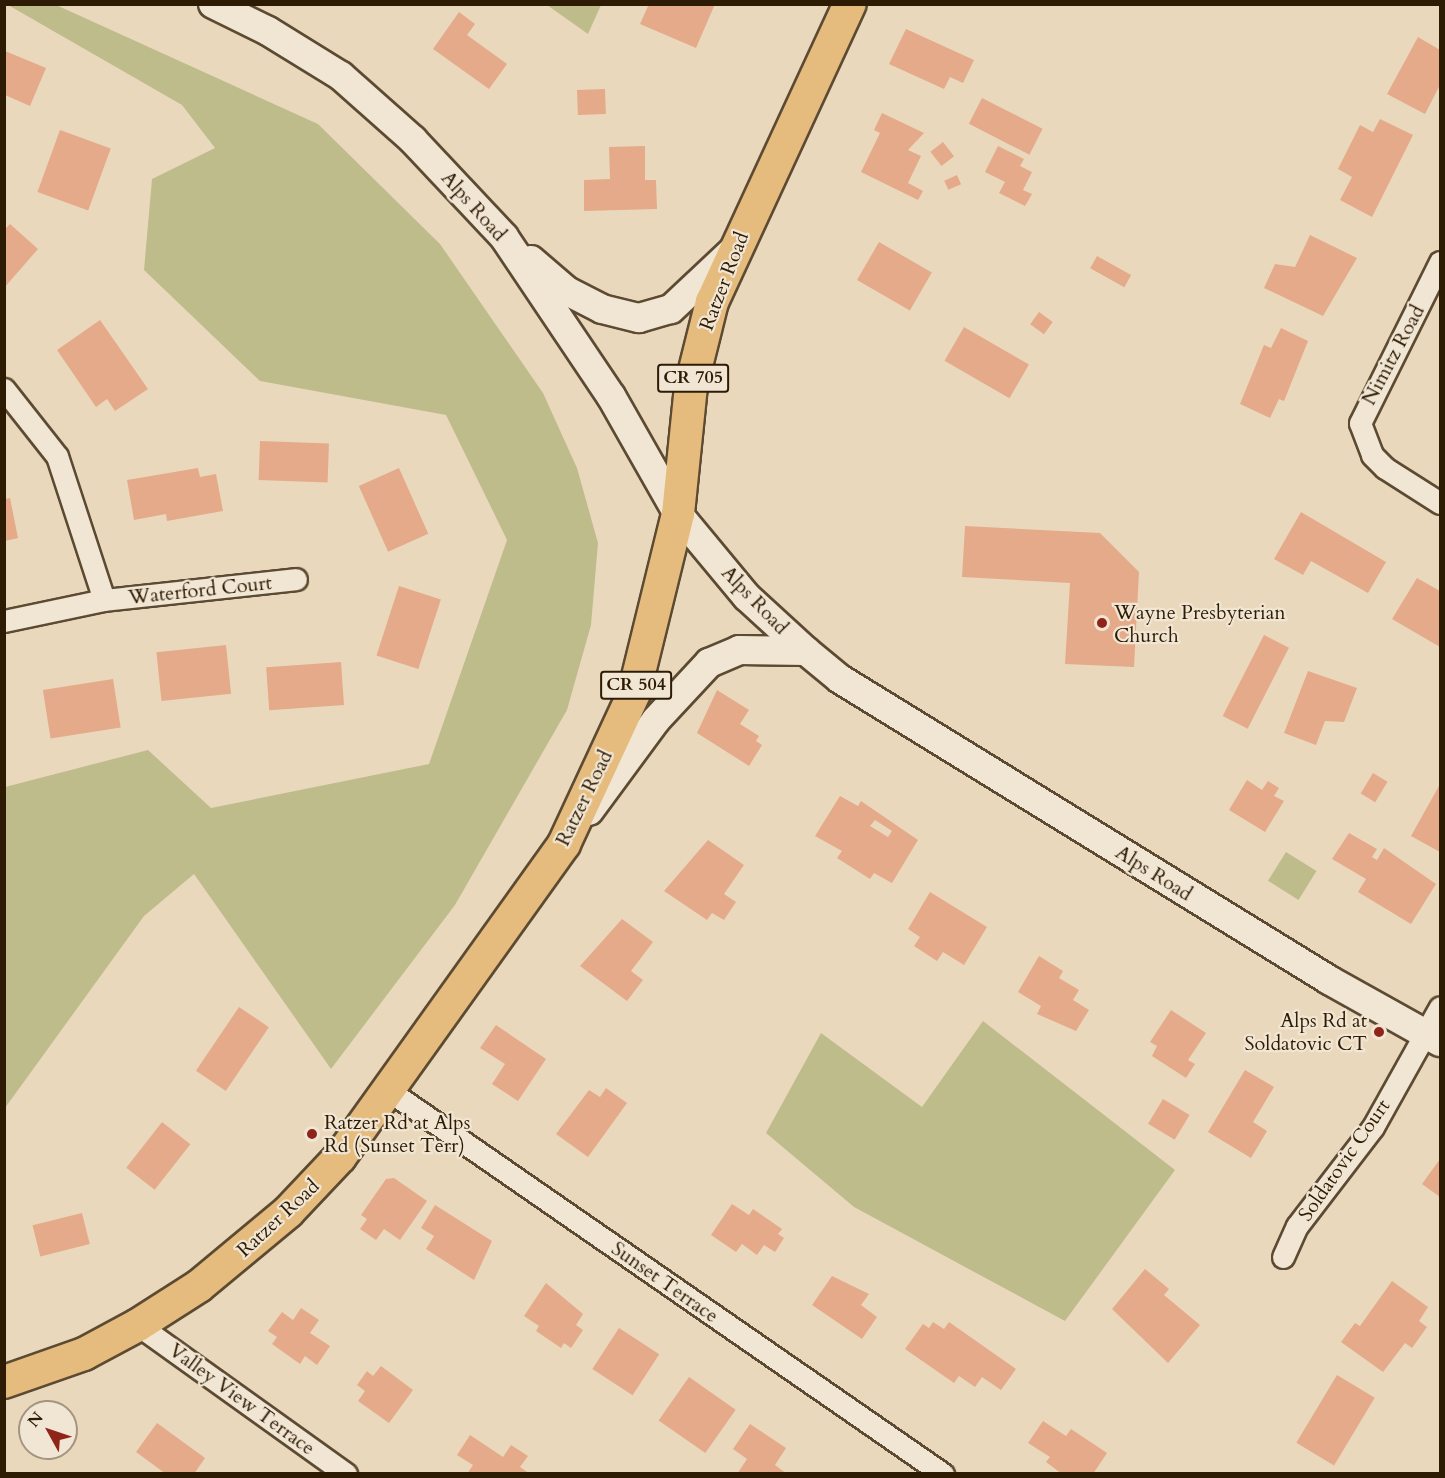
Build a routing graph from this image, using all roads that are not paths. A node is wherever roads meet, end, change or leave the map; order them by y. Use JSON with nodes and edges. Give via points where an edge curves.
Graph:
{"nodes":[{"id":1,"x":213,"y":4,"type":"edge"},
{"id":2,"x":850,"y":4,"type":"edge"},
{"id":3,"x":504,"y":237,"type":"junction"},
{"id":4,"x":735,"y":249,"type":"junction"},
{"id":5,"x":1440,"y":262,"type":"edge"},
{"id":6,"x":4,"y":389,"type":"edge"},
{"id":7,"x":1433,"y":498,"type":"edge"},
{"id":8,"x":678,"y":514,"type":"junction"},
{"id":9,"x":296,"y":579,"type":"dead end"},
{"id":10,"x":104,"y":600,"type":"junction"},
{"id":11,"x":4,"y":621,"type":"edge"},
{"id":12,"x":806,"y":651,"type":"junction"},
{"id":13,"x":564,"y":844,"type":"junction"},
{"id":14,"x":1440,"y":1007,"type":"edge"},
{"id":15,"x":1432,"y":1038,"type":"edge"},
{"id":16,"x":388,"y":1090,"type":"junction"},
{"id":17,"x":1283,"y":1257,"type":"dead end"},
{"id":18,"x":138,"y":1324,"type":"junction"},
{"id":19,"x":4,"y":1382,"type":"edge"},
{"id":20,"x":346,"y":1473,"type":"edge"},
{"id":21,"x":944,"y":1473,"type":"edge"}],
"edges":[{"from":1,"to":3,"type":"main road","name":"Alps Road","via":[[268,30],[341,76],[414,140]]},
{"from":2,"to":4,"type":"main road","name":"Ratzer Road","number":"CR 705"},
{"from":3,"to":4,"type":"main road","via":[[567,291],[602,309],[639,318],[671,309]]},
{"from":3,"to":8,"type":"main road","name":"Alps Road","via":[[611,396]]},
{"from":4,"to":8,"type":"main road","name":"Ratzer Road","number":"CR 705","via":[[712,302],[691,384]]},
{"from":5,"to":7,"type":"street","name":"Nimitz Road","via":[[1360,423],[1372,455]]},
{"from":6,"to":10,"type":"street","via":[[57,456]]},
{"from":8,"to":12,"type":"main road","name":"Alps Road","via":[[747,597]]},
{"from":8,"to":13,"type":"main road","name":"Ratzer Road","number":"CR 504","via":[[634,693]]},
{"from":9,"to":10,"type":"street","name":"Waterford Court"},
{"from":10,"to":11,"type":"street","name":"Waterford Court"},
{"from":12,"to":13,"type":"main road","via":[[739,650],[709,663],[656,720]]},
{"from":12,"to":15,"type":"main road","name":"Alps Road","via":[[933,737]]},
{"from":13,"to":16,"type":"main road","name":"Ratzer Road","number":"CR 504"},
{"from":14,"to":15,"type":"street","name":"Soldatovic Court"},
{"from":15,"to":17,"type":"street","name":"Soldatovic Court","via":[[1373,1126],[1297,1226]]},
{"from":16,"to":18,"type":"main road","name":"Ratzer Road","number":"CR 504","via":[[340,1157],[288,1212],[207,1280]]},
{"from":16,"to":21,"type":"street","name":"Sunset Terrace"},
{"from":18,"to":19,"type":"main road","name":"Ratzer Road","number":"CR 504","via":[[84,1354]]},
{"from":18,"to":20,"type":"street","name":"Valley View Terrace"}]}
